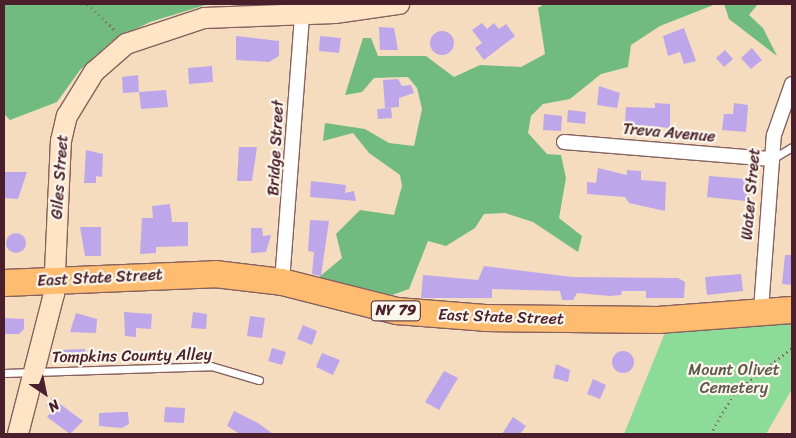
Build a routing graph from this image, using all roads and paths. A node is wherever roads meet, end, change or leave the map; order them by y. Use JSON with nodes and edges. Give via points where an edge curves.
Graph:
{"nodes":[{"id":1,"x":88,"y":4,"type":"edge"},
{"id":2,"x":399,"y":4,"type":"edge"},
{"id":3,"x":302,"y":15,"type":"junction"},
{"id":4,"x":126,"y":44,"type":"junction"},
{"id":5,"x":792,"y":84,"type":"edge"},
{"id":6,"x":564,"y":142,"type":"dead end"},
{"id":7,"x":792,"y":148,"type":"edge"},
{"id":8,"x":772,"y":159,"type":"junction"},
{"id":9,"x":55,"y":281,"type":"junction"},
{"id":10,"x":282,"y":282,"type":"junction"},
{"id":11,"x":4,"y":283,"type":"edge"},
{"id":12,"x":761,"y":310,"type":"junction"},
{"id":13,"x":792,"y":310,"type":"edge"},
{"id":14,"x":792,"y":348,"type":"edge"},
{"id":15,"x":31,"y":372,"type":"junction"},
{"id":16,"x":4,"y":373,"type":"edge"},
{"id":17,"x":258,"y":380,"type":"dead end"},
{"id":18,"x":18,"y":434,"type":"edge"},
{"id":19,"x":710,"y":434,"type":"edge"}],
"edges":[{"from":1,"to":4,"type":"path","via":[[102,14]]},
{"from":2,"to":3,"type":"street","name":"Giles Street"},
{"from":3,"to":4,"type":"street","name":"Giles Street","via":[[204,18]]},
{"from":3,"to":10,"type":"street","name":"Bridge Street"},
{"from":4,"to":9,"type":"street","name":"Giles Street","via":[[94,72],[67,116],[61,141]]},
{"from":5,"to":8,"type":"street","name":"Water Street","via":[[780,108]]},
{"from":6,"to":8,"type":"street","name":"Treva Avenue"},
{"from":7,"to":8,"type":"lane"},
{"from":8,"to":12,"type":"street","name":"Water Street"},
{"from":9,"to":10,"type":"highway","name":"East State Street","number":"NY 79","via":[[215,274]]},
{"from":9,"to":11,"type":"highway","name":"East State Street","number":"NY 79"},
{"from":9,"to":15,"type":"street","name":"Giles Street"},
{"from":10,"to":12,"type":"highway","name":"East State Street","number":"NY 79","via":[[361,304],[437,315],[658,320]]},
{"from":12,"to":13,"type":"highway","name":"East State Street","number":"NY 79"},
{"from":14,"to":19,"type":"path","via":[[735,392]]},
{"from":15,"to":16,"type":"lane","name":"Tompkins County Alley"},
{"from":15,"to":17,"type":"lane","name":"Tompkins County Alley","via":[[211,366]]},
{"from":15,"to":18,"type":"street","name":"Giles Street"}]}
